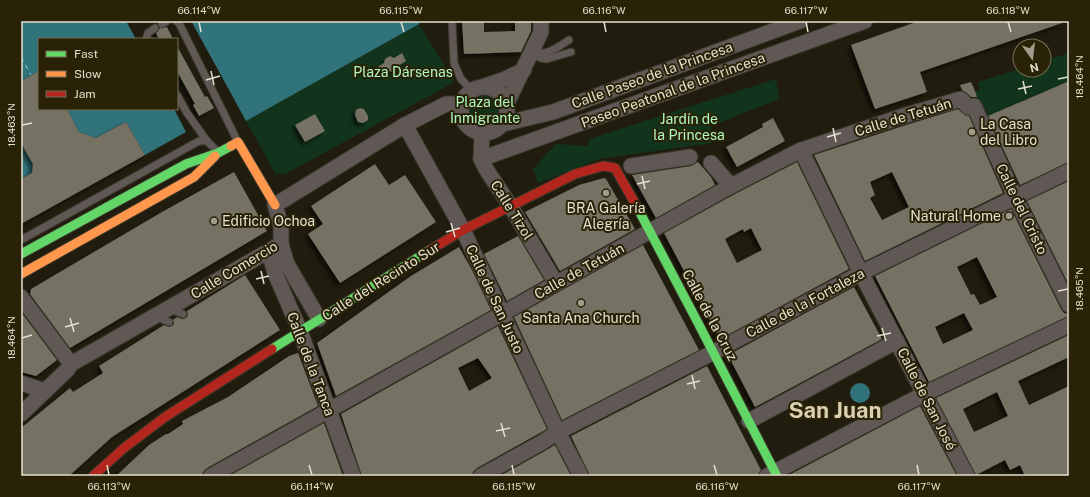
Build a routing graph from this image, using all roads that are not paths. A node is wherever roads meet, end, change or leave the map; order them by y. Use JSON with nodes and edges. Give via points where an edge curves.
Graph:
{"nodes":[{"id":1,"x":176,"y":21,"type":"edge"},
{"id":2,"x":452,"y":21,"type":"edge"},
{"id":3,"x":541,"y":21,"type":"edge"},
{"id":4,"x":800,"y":21,"type":"edge"},
{"id":5,"x":866,"y":21,"type":"edge"},
{"id":6,"x":155,"y":28,"type":"dead end"},
{"id":7,"x":146,"y":38,"type":"edge"},
{"id":8,"x":569,"y":40,"type":"dead end"},
{"id":9,"x":532,"y":52,"type":"junction"},
{"id":10,"x":571,"y":52,"type":"dead end"},
{"id":11,"x":524,"y":70,"type":"junction"},
{"id":12,"x":477,"y":88,"type":"junction"},
{"id":13,"x":178,"y":97,"type":"edge"},
{"id":14,"x":961,"y":99,"type":"joint"},
{"id":15,"x":507,"y":103,"type":"junction"},
{"id":16,"x":461,"y":104,"type":"junction"},
{"id":17,"x":503,"y":124,"type":"junction"},
{"id":18,"x":405,"y":125,"type":"junction"},
{"id":19,"x":482,"y":134,"type":"junction"},
{"id":20,"x":207,"y":141,"type":"junction"},
{"id":21,"x":238,"y":142,"type":"junction"},
{"id":22,"x":801,"y":150,"type":"junction"},
{"id":23,"x":218,"y":153,"type":"junction"},
{"id":24,"x":481,"y":159,"type":"junction"},
{"id":25,"x":624,"y":167,"type":"junction"},
{"id":26,"x":1069,"y":171,"type":"edge"},
{"id":27,"x":731,"y":186,"type":"junction"},
{"id":28,"x":1015,"y":197,"type":"junction"},
{"id":29,"x":275,"y":205,"type":"junction"},
{"id":30,"x":511,"y":207,"type":"junction"},
{"id":31,"x":95,"y":214,"type":"junction"},
{"id":32,"x":103,"y":228,"type":"junction"},
{"id":33,"x":462,"y":230,"type":"junction"},
{"id":34,"x":650,"y":232,"type":"junction"},
{"id":35,"x":21,"y":240,"type":"edge"},
{"id":36,"x":275,"y":248,"type":"junction"},
{"id":37,"x":21,"y":254,"type":"edge"},
{"id":38,"x":861,"y":273,"type":"junction"},
{"id":39,"x":21,"y":274,"type":"edge"},
{"id":40,"x":556,"y":283,"type":"junction"},
{"id":41,"x":21,"y":297,"type":"edge"},
{"id":42,"x":1069,"y":304,"type":"edge"},
{"id":43,"x":502,"y":313,"type":"junction"},
{"id":44,"x":183,"y":314,"type":"dead end"},
{"id":45,"x":169,"y":315,"type":"junction"},
{"id":46,"x":319,"y":319,"type":"junction"},
{"id":47,"x":1069,"y":326,"type":"edge"},
{"id":48,"x":300,"y":331,"type":"junction"},
{"id":49,"x":897,"y":341,"type":"junction"},
{"id":50,"x":714,"y":352,"type":"junction"},
{"id":51,"x":71,"y":364,"type":"junction"},
{"id":52,"x":21,"y":383,"type":"edge"},
{"id":53,"x":45,"y":391,"type":"junction"},
{"id":54,"x":924,"y":394,"type":"junction"},
{"id":55,"x":329,"y":409,"type":"junction"},
{"id":56,"x":21,"y":414,"type":"edge"},
{"id":57,"x":749,"y":421,"type":"junction"},
{"id":58,"x":558,"y":432,"type":"junction"},
{"id":59,"x":773,"y":475,"type":"edge"},
{"id":60,"x":93,"y":476,"type":"edge"},
{"id":61,"x":212,"y":476,"type":"edge"},
{"id":62,"x":353,"y":476,"type":"edge"},
{"id":63,"x":481,"y":476,"type":"edge"},
{"id":64,"x":581,"y":476,"type":"edge"},
{"id":65,"x":967,"y":476,"type":"edge"}],
"edges":[{"from":1,"to":21,"type":"lane"},
{"from":2,"to":12,"type":"lane","via":[[454,63],[461,79]]},
{"from":3,"to":9,"type":"street","via":[[541,32]]},
{"from":4,"to":17,"type":"street","name":"Calle Paseo de la Princesa","via":[[553,112]]},
{"from":5,"to":24,"type":"street","name":"Paseo Peatonal de la Princesa"},
{"from":6,"to":7,"type":"lane","via":[[148,33]]},
{"from":8,"to":9,"type":"lane","via":[[549,52]]},
{"from":9,"to":10,"type":"lane","via":[[540,58]]},
{"from":9,"to":11,"type":"street"},
{"from":11,"to":12,"type":"street"},
{"from":11,"to":15,"type":"street"},
{"from":12,"to":15,"type":"street","via":[[490,87],[498,91]]},
{"from":12,"to":16,"type":"street","via":[[467,94]]},
{"from":13,"to":20,"type":"lane"},
{"from":14,"to":22,"type":"street","name":"Calle de Tetuán"},
{"from":14,"to":28,"type":"street","name":"Calle del Cristo","via":[[968,107],[974,106]]},
{"from":15,"to":17,"type":"street","via":[[508,111]]},
{"from":16,"to":18,"type":"street","via":[[446,104]]},
{"from":16,"to":19,"type":"street","via":[[463,120],[468,127]]},
{"from":17,"to":19,"type":"street"},
{"from":18,"to":29,"type":"street"},
{"from":18,"to":33,"type":"street","name":"Calle de San Justo"},
{"from":19,"to":24,"type":"street"},
{"from":20,"to":23,"type":"lane"},
{"from":20,"to":35,"type":"lane","via":[[199,141]]},
{"from":21,"to":23,"type":"street"},
{"from":21,"to":29,"type":"street"},
{"from":22,"to":27,"type":"street","name":"Calle de Tetuán"},
{"from":22,"to":38,"type":"street","name":"Calle de San José"},
{"from":23,"to":31,"type":"street","via":[[186,164]]},
{"from":23,"to":32,"type":"street","via":[[194,177]]},
{"from":24,"to":30,"type":"street","name":"Calle Tizol"},
{"from":25,"to":27,"type":"street","name":"Calle del Recinto Sur","via":[[702,159]]},
{"from":25,"to":30,"type":"street","name":"Calle del Recinto Sur","via":[[602,166],[575,174]]},
{"from":25,"to":34,"type":"street","name":"Calle de la Cruz"},
{"from":26,"to":28,"type":"street","name":"Calle de la Fortaleza"},
{"from":27,"to":34,"type":"street","name":"Calle de Tetuán"},
{"from":28,"to":38,"type":"street","name":"Calle de la Fortaleza"},
{"from":28,"to":42,"type":"street","name":"Calle del Cristo"},
{"from":29,"to":36,"type":"street","name":"Calle Comercio","via":[[281,226]]},
{"from":30,"to":33,"type":"street","name":"Calle del Recinto Sur"},
{"from":30,"to":40,"type":"street","name":"Calle Tizol"},
{"from":31,"to":32,"type":"street"},
{"from":31,"to":37,"type":"street"},
{"from":32,"to":39,"type":"street"},
{"from":33,"to":43,"type":"street","name":"Calle de San Justo"},
{"from":33,"to":46,"type":"street","name":"Calle del Recinto Sur"},
{"from":34,"to":40,"type":"street","name":"Calle de Tetuán"},
{"from":34,"to":50,"type":"street","name":"Calle de la Cruz"},
{"from":36,"to":45,"type":"street","name":"Calle Comercio"},
{"from":36,"to":46,"type":"street","name":"Calle de la Tanca"},
{"from":36,"to":48,"type":"street","name":"Calle de la Tanca","via":[[275,273]]},
{"from":38,"to":49,"type":"street","name":"Calle de San José"},
{"from":38,"to":50,"type":"street","name":"Calle de la Fortaleza"},
{"from":40,"to":43,"type":"street","name":"Calle de Tetuán"},
{"from":41,"to":51,"type":"street"},
{"from":43,"to":55,"type":"street","name":"Calle de Tetuán"},
{"from":43,"to":58,"type":"street","name":"Calle de San Justo"},
{"from":44,"to":45,"type":"lane"},
{"from":45,"to":51,"type":"street","name":"Calle Comercio","via":[[155,316]]},
{"from":46,"to":48,"type":"street","name":"Calle del Recinto Sur"},
{"from":47,"to":54,"type":"street"},
{"from":48,"to":55,"type":"street","name":"Calle de la Tanca"},
{"from":48,"to":60,"type":"street","name":"Calle del Recinto Sur","via":[[208,386],[124,448]]},
{"from":49,"to":54,"type":"street","name":"Calle de San José"},
{"from":49,"to":57,"type":"street"},
{"from":50,"to":57,"type":"street","name":"Calle de la Cruz"},
{"from":50,"to":58,"type":"street","name":"Calle de la Fortaleza"},
{"from":51,"to":53,"type":"street","name":"Calle Comercio"},
{"from":52,"to":53,"type":"street"},
{"from":53,"to":56,"type":"street","name":"Calle Comercio"},
{"from":54,"to":59,"type":"street"},
{"from":54,"to":65,"type":"street","name":"Calle de San José"},
{"from":55,"to":61,"type":"street","name":"Calle de Tetuán"},
{"from":55,"to":62,"type":"street","name":"Calle de la Tanca"},
{"from":57,"to":59,"type":"street","name":"Calle de la Cruz"},
{"from":58,"to":63,"type":"street","name":"Calle de la Fortaleza"},
{"from":58,"to":64,"type":"street","name":"Calle de San Justo"}]}
